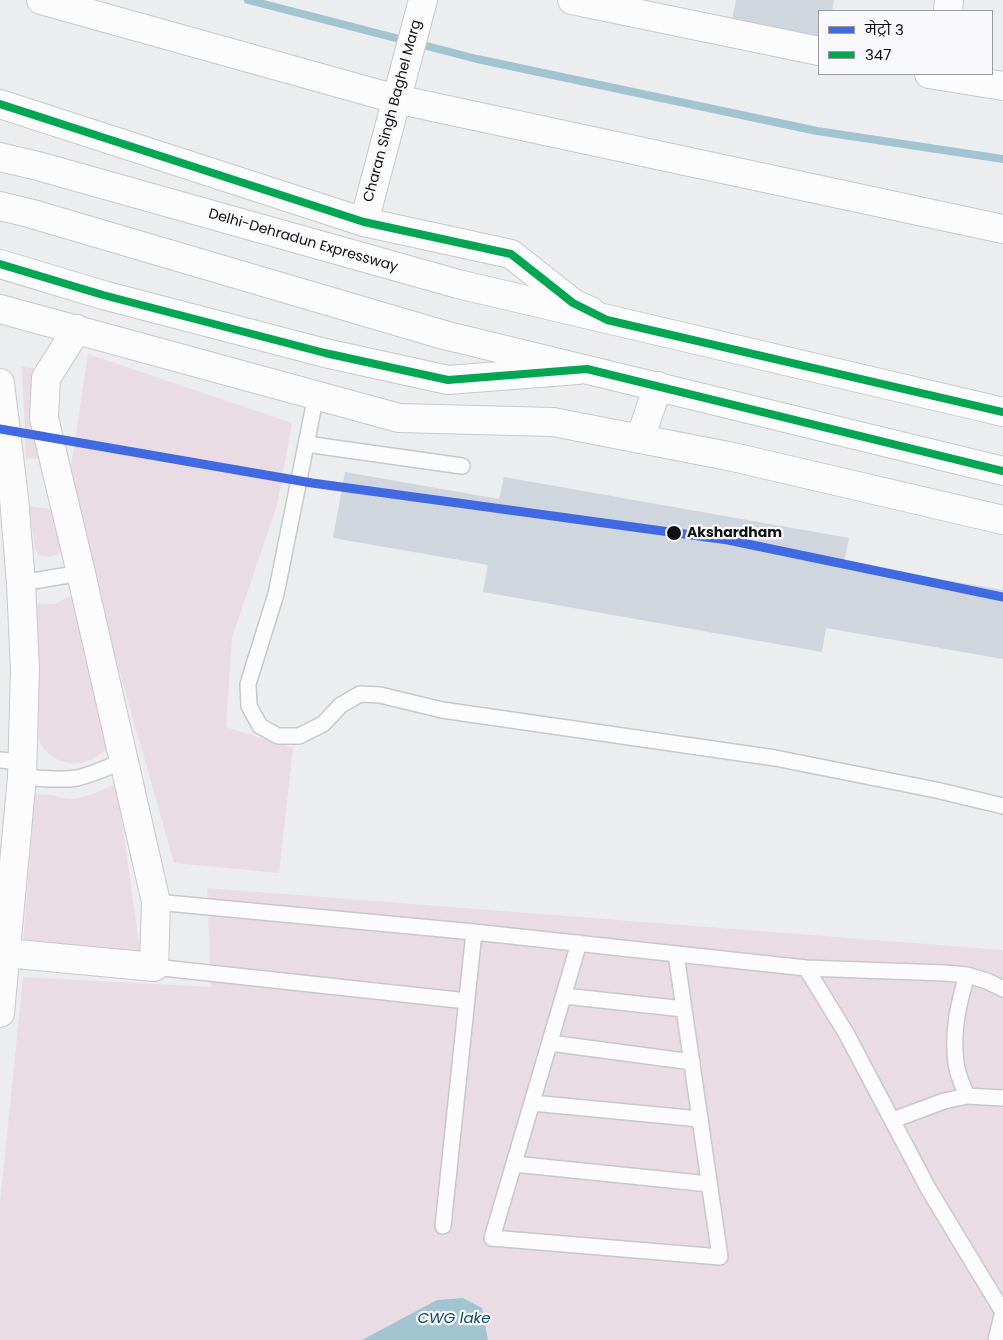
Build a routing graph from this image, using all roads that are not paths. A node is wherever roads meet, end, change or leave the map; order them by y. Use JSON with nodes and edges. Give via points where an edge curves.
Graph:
{"nodes":[{"id":1,"x":41,"y":0,"type":"edge"},
{"id":2,"x":423,"y":0,"type":"edge"},
{"id":3,"x":572,"y":0,"type":"edge"},
{"id":4,"x":818,"y":51,"type":"edge"},
{"id":5,"x":936,"y":75,"type":"edge"},
{"id":6,"x":1003,"y":86,"type":"edge"},
{"id":7,"x":396,"y":99,"type":"junction"},
{"id":8,"x":0,"y":104,"type":"edge"},
{"id":9,"x":0,"y":157,"type":"edge"},
{"id":10,"x":0,"y":206,"type":"edge"},
{"id":11,"x":364,"y":222,"type":"junction"},
{"id":12,"x":1003,"y":229,"type":"edge"},
{"id":13,"x":0,"y":264,"type":"edge"},
{"id":14,"x":0,"y":309,"type":"edge"},
{"id":15,"x":607,"y":320,"type":"junction"},
{"id":16,"x":77,"y":330,"type":"junction"},
{"id":17,"x":587,"y":369,"type":"junction"},
{"id":18,"x":0,"y":383,"type":"edge"},
{"id":19,"x":658,"y":386,"type":"junction"},
{"id":20,"x":316,"y":395,"type":"junction"},
{"id":21,"x":1003,"y":412,"type":"edge"},
{"id":22,"x":640,"y":439,"type":"junction"},
{"id":23,"x":306,"y":444,"type":"junction"},
{"id":24,"x":462,"y":466,"type":"dead end"},
{"id":25,"x":1003,"y":471,"type":"edge"},
{"id":26,"x":1003,"y":520,"type":"edge"},
{"id":27,"x":81,"y":573,"type":"junction"},
{"id":28,"x":21,"y":583,"type":"junction"},
{"id":29,"x":124,"y":760,"type":"junction"},
{"id":30,"x":14,"y":766,"type":"edge"},
{"id":31,"x":1003,"y":806,"type":"edge"},
{"id":32,"x":156,"y":902,"type":"junction"},
{"id":33,"x":474,"y":932,"type":"junction"},
{"id":34,"x":579,"y":943,"type":"junction"},
{"id":35,"x":6,"y":953,"type":"junction"},
{"id":36,"x":676,"y":954,"type":"junction"},
{"id":37,"x":154,"y":967,"type":"junction"},
{"id":38,"x":806,"y":968,"type":"junction"},
{"id":39,"x":967,"y":976,"type":"junction"},
{"id":40,"x":1003,"y":989,"type":"edge"},
{"id":41,"x":564,"y":996,"type":"junction"},
{"id":42,"x":467,"y":1001,"type":"junction"},
{"id":43,"x":684,"y":1009,"type":"junction"},
{"id":44,"x":0,"y":1013,"type":"edge"},
{"id":45,"x":550,"y":1043,"type":"junction"},
{"id":46,"x":692,"y":1062,"type":"junction"},
{"id":47,"x":967,"y":1096,"type":"junction"},
{"id":48,"x":1003,"y":1098,"type":"edge"},
{"id":49,"x":532,"y":1103,"type":"junction"},
{"id":50,"x":700,"y":1119,"type":"junction"},
{"id":51,"x":892,"y":1120,"type":"junction"},
{"id":52,"x":514,"y":1164,"type":"junction"},
{"id":53,"x":709,"y":1184,"type":"junction"},
{"id":54,"x":444,"y":1226,"type":"dead end"},
{"id":55,"x":1003,"y":1311,"type":"edge"},
{"id":56,"x":996,"y":1340,"type":"edge"}],
"edges":[{"from":1,"to":7,"type":"main road"},
{"from":2,"to":7,"type":"main road","name":"Charan Singh Baghel Marg"},
{"from":3,"to":4,"type":"main road"},
{"from":5,"to":6,"type":"main road"},
{"from":7,"to":11,"type":"main road","name":"Charan Singh Baghel Marg"},
{"from":7,"to":12,"type":"main road"},
{"from":8,"to":11,"type":"main road"},
{"from":9,"to":15,"type":"main road","name":"Delhi-Dehradun Expressway","via":[[458,284]]},
{"from":10,"to":17,"type":"main road","via":[[444,335]]},
{"from":11,"to":15,"type":"main road","via":[[511,254],[573,303]]},
{"from":13,"to":17,"type":"main road","via":[[103,296],[325,353],[448,380]]},
{"from":14,"to":16,"type":"main road"},
{"from":15,"to":21,"type":"main road"},
{"from":16,"to":20,"type":"main road"},
{"from":16,"to":27,"type":"main road","via":[[46,378],[44,418]]},
{"from":17,"to":19,"type":"main road"},
{"from":18,"to":28,"type":"main road"},
{"from":19,"to":22,"type":"main road"},
{"from":19,"to":25,"type":"main road"},
{"from":20,"to":22,"type":"main road","via":[[399,418],[553,422]]},
{"from":20,"to":23,"type":"lane"},
{"from":22,"to":26,"type":"main road","via":[[733,457]]},
{"from":23,"to":24,"type":"lane"},
{"from":23,"to":31,"type":"lane","via":[[276,594],[248,684],[249,706],[260,726],[278,736],[300,736],[323,724],[341,705],[360,694],[380,695],[442,710],[775,758]]},
{"from":27,"to":28,"type":"lane"},
{"from":27,"to":29,"type":"main road"},
{"from":28,"to":30,"type":"main road","via":[[26,670]]},
{"from":29,"to":30,"type":"lane","via":[[76,778],[56,779]]},
{"from":29,"to":32,"type":"main road"},
{"from":30,"to":35,"type":"main road"},
{"from":32,"to":33,"type":"lane"},
{"from":32,"to":37,"type":"main road"},
{"from":33,"to":34,"type":"lane"},
{"from":33,"to":42,"type":"lane"},
{"from":34,"to":36,"type":"lane"},
{"from":34,"to":41,"type":"lane"},
{"from":35,"to":37,"type":"main road"},
{"from":35,"to":44,"type":"main road"},
{"from":36,"to":38,"type":"lane"},
{"from":36,"to":43,"type":"lane"},
{"from":37,"to":42,"type":"lane"},
{"from":38,"to":39,"type":"lane"},
{"from":38,"to":51,"type":"lane","via":[[846,1033]]},
{"from":39,"to":40,"type":"lane"},
{"from":39,"to":47,"type":"lane","via":[[957,1010],[955,1034],[956,1065]]},
{"from":41,"to":43,"type":"lane"},
{"from":41,"to":45,"type":"lane"},
{"from":42,"to":54,"type":"lane"},
{"from":43,"to":46,"type":"lane"},
{"from":45,"to":46,"type":"lane"},
{"from":45,"to":49,"type":"lane"},
{"from":46,"to":50,"type":"lane"},
{"from":47,"to":48,"type":"lane"},
{"from":47,"to":51,"type":"lane"},
{"from":49,"to":50,"type":"lane"},
{"from":49,"to":52,"type":"lane"},
{"from":50,"to":53,"type":"lane"},
{"from":51,"to":55,"type":"lane"},
{"from":52,"to":53,"type":"lane"},
{"from":52,"to":53,"type":"lane","via":[[492,1238],[720,1257]]},
{"from":55,"to":56,"type":"lane"}]}
